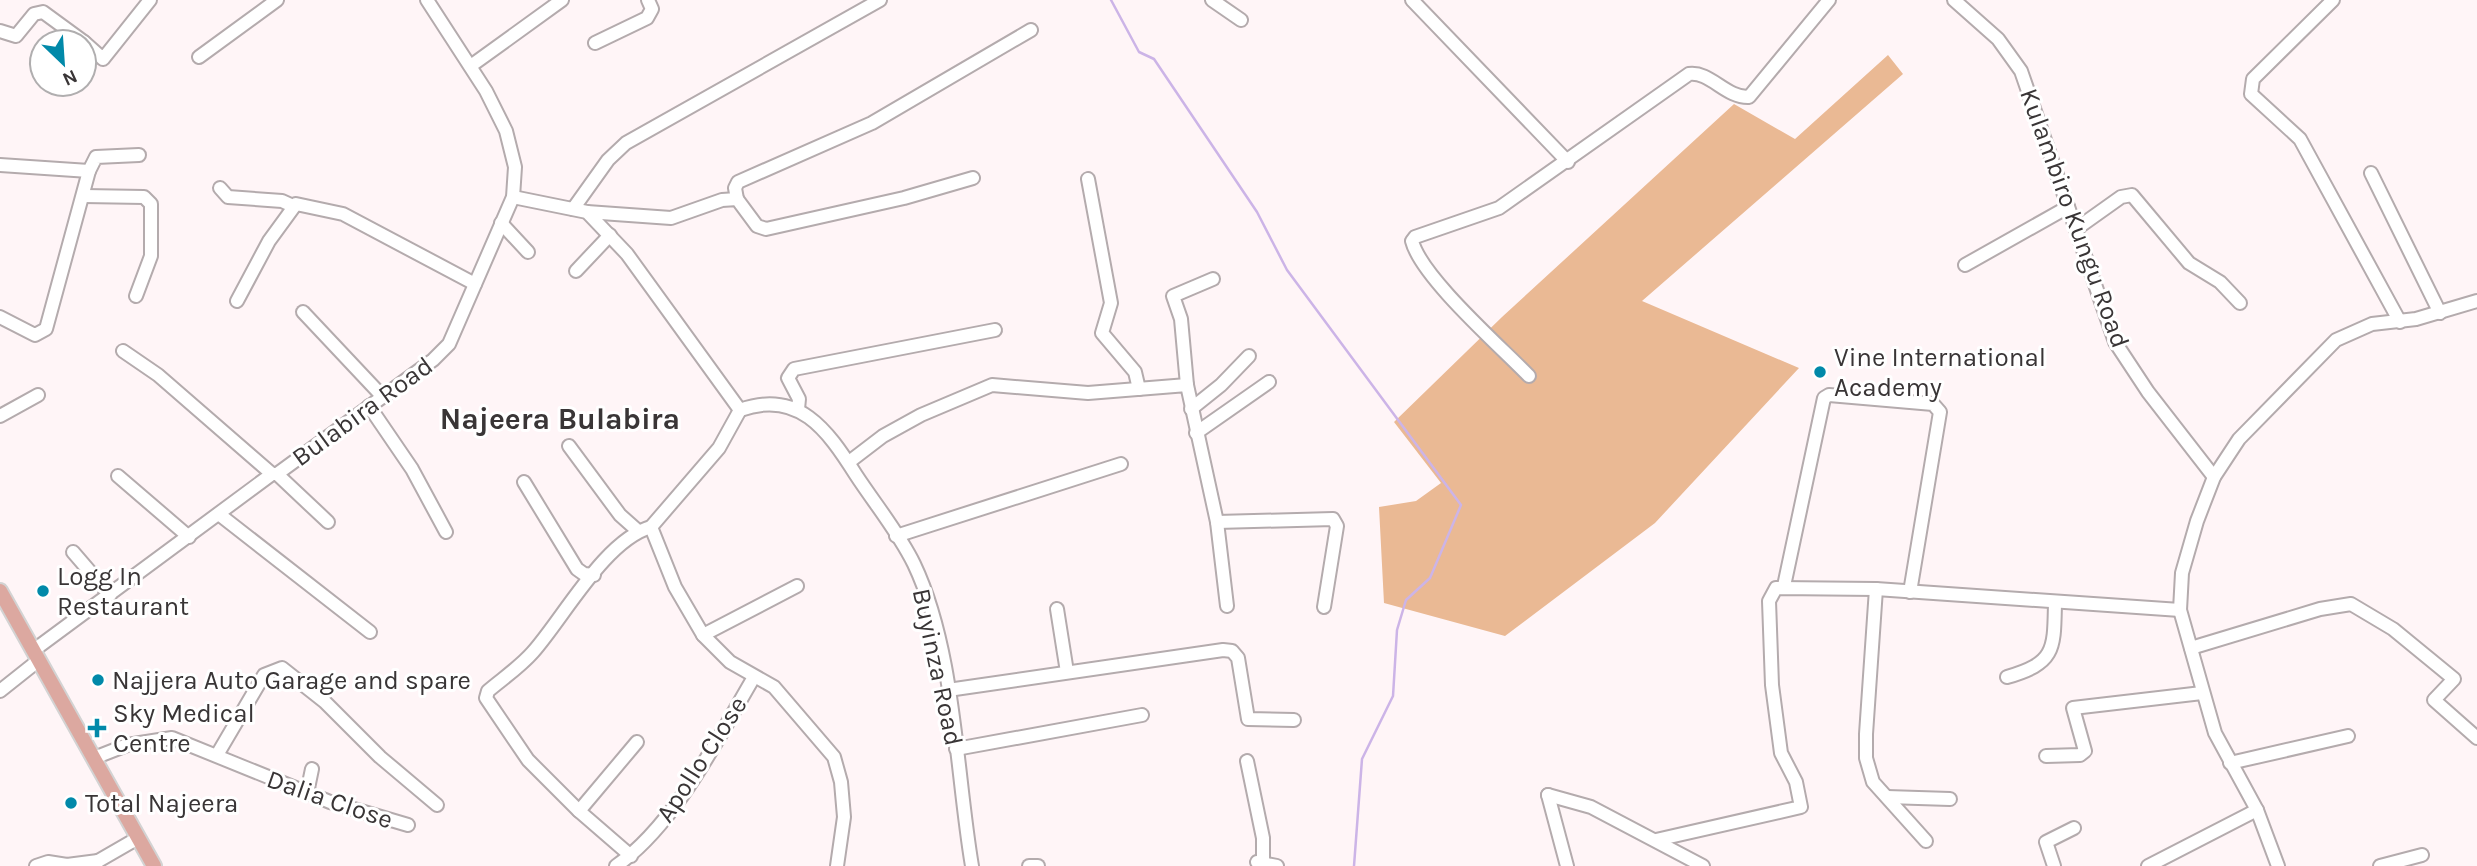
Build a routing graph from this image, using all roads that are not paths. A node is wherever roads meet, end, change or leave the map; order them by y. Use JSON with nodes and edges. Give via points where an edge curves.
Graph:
{"nodes":[{"id":1,"x":150,"y":0,"type":"edge"},
{"id":2,"x":277,"y":0,"type":"edge"},
{"id":3,"x":427,"y":0,"type":"edge"},
{"id":4,"x":562,"y":0,"type":"edge"},
{"id":5,"x":648,"y":0,"type":"edge"},
{"id":6,"x":880,"y":0,"type":"edge"},
{"id":7,"x":1212,"y":0,"type":"edge"},
{"id":8,"x":1412,"y":0,"type":"edge"},
{"id":9,"x":1829,"y":0,"type":"edge"},
{"id":10,"x":1954,"y":0,"type":"edge"},
{"id":11,"x":2333,"y":0,"type":"edge"},
{"id":12,"x":1241,"y":20,"type":"dead end"},
{"id":13,"x":65,"y":28,"type":"edge"},
{"id":14,"x":1031,"y":30,"type":"dead end"},
{"id":15,"x":0,"y":31,"type":"edge"},
{"id":16,"x":595,"y":43,"type":"dead end"},
{"id":17,"x":98,"y":54,"type":"edge"},
{"id":18,"x":199,"y":57,"type":"dead end"},
{"id":19,"x":472,"y":65,"type":"junction"},
{"id":20,"x":139,"y":155,"type":"dead end"},
{"id":21,"x":1568,"y":162,"type":"junction"},
{"id":22,"x":0,"y":165,"type":"edge"},
{"id":23,"x":89,"y":171,"type":"junction"},
{"id":24,"x":2371,"y":173,"type":"dead end"},
{"id":25,"x":973,"y":178,"type":"dead end"},
{"id":26,"x":1088,"y":178,"type":"dead end"},
{"id":27,"x":220,"y":188,"type":"dead end"},
{"id":28,"x":84,"y":196,"type":"junction"},
{"id":29,"x":513,"y":197,"type":"junction"},
{"id":30,"x":737,"y":199,"type":"junction"},
{"id":31,"x":293,"y":206,"type":"junction"},
{"id":32,"x":2068,"y":207,"type":"junction"},
{"id":33,"x":573,"y":209,"type":"junction"},
{"id":34,"x":587,"y":212,"type":"junction"},
{"id":35,"x":501,"y":223,"type":"junction"},
{"id":36,"x":2076,"y":229,"type":"junction"},
{"id":37,"x":610,"y":235,"type":"junction"},
{"id":38,"x":528,"y":252,"type":"dead end"},
{"id":39,"x":1965,"y":265,"type":"dead end"},
{"id":40,"x":576,"y":271,"type":"dead end"},
{"id":41,"x":1213,"y":279,"type":"dead end"},
{"id":42,"x":475,"y":284,"type":"junction"},
{"id":43,"x":136,"y":296,"type":"dead end"},
{"id":44,"x":237,"y":301,"type":"dead end"},
{"id":45,"x":2477,"y":301,"type":"edge"},
{"id":46,"x":2239,"y":303,"type":"dead end"},
{"id":47,"x":303,"y":312,"type":"dead end"},
{"id":48,"x":2440,"y":313,"type":"junction"},
{"id":49,"x":0,"y":317,"type":"edge"},
{"id":50,"x":2400,"y":322,"type":"junction"},
{"id":51,"x":995,"y":330,"type":"dead end"},
{"id":52,"x":123,"y":351,"type":"dead end"},
{"id":53,"x":1249,"y":356,"type":"dead end"},
{"id":54,"x":1529,"y":376,"type":"dead end"},
{"id":55,"x":1269,"y":382,"type":"dead end"},
{"id":56,"x":1139,"y":389,"type":"junction"},
{"id":57,"x":38,"y":395,"type":"dead end"},
{"id":58,"x":383,"y":397,"type":"junction"},
{"id":59,"x":1189,"y":397,"type":"junction"},
{"id":60,"x":369,"y":407,"type":"junction"},
{"id":61,"x":798,"y":409,"type":"junction"},
{"id":62,"x":740,"y":410,"type":"junction"},
{"id":63,"x":0,"y":416,"type":"edge"},
{"id":64,"x":1196,"y":433,"type":"junction"},
{"id":65,"x":569,"y":446,"type":"dead end"},
{"id":66,"x":849,"y":463,"type":"junction"},
{"id":67,"x":1121,"y":464,"type":"dead end"},
{"id":68,"x":274,"y":474,"type":"junction"},
{"id":69,"x":118,"y":476,"type":"dead end"},
{"id":70,"x":2214,"y":477,"type":"junction"},
{"id":71,"x":524,"y":482,"type":"dead end"},
{"id":72,"x":220,"y":515,"type":"junction"},
{"id":73,"x":328,"y":522,"type":"dead end"},
{"id":74,"x":1217,"y":522,"type":"junction"},
{"id":75,"x":644,"y":529,"type":"junction"},
{"id":76,"x":446,"y":532,"type":"dead end"},
{"id":77,"x":897,"y":536,"type":"junction"},
{"id":78,"x":189,"y":537,"type":"junction"},
{"id":79,"x":73,"y":552,"type":"dead end"},
{"id":80,"x":594,"y":575,"type":"junction"},
{"id":81,"x":797,"y":586,"type":"dead end"},
{"id":82,"x":1784,"y":586,"type":"junction"},
{"id":83,"x":1876,"y":589,"type":"junction"},
{"id":84,"x":0,"y":590,"type":"edge"},
{"id":85,"x":1910,"y":592,"type":"junction"},
{"id":86,"x":110,"y":595,"type":"junction"},
{"id":87,"x":2055,"y":603,"type":"junction"},
{"id":88,"x":1227,"y":606,"type":"dead end"},
{"id":89,"x":1324,"y":607,"type":"dead end"},
{"id":90,"x":1057,"y":609,"type":"dead end"},
{"id":91,"x":2180,"y":610,"type":"junction"},
{"id":92,"x":370,"y":632,"type":"dead end"},
{"id":93,"x":703,"y":635,"type":"junction"},
{"id":94,"x":2191,"y":648,"type":"junction"},
{"id":95,"x":37,"y":655,"type":"junction"},
{"id":96,"x":1252,"y":657,"type":"dead end"},
{"id":97,"x":1238,"y":659,"type":"junction"},
{"id":98,"x":1067,"y":672,"type":"junction"},
{"id":99,"x":754,"y":677,"type":"junction"},
{"id":100,"x":2007,"y":677,"type":"dead end"},
{"id":101,"x":0,"y":691,"type":"edge"},
{"id":102,"x":947,"y":691,"type":"junction"},
{"id":103,"x":2202,"y":693,"type":"junction"},
{"id":104,"x":1142,"y":715,"type":"dead end"},
{"id":105,"x":1294,"y":720,"type":"dead end"},
{"id":106,"x":2348,"y":736,"type":"dead end"},
{"id":107,"x":2477,"y":738,"type":"edge"},
{"id":108,"x":637,"y":742,"type":"dead end"},
{"id":109,"x":956,"y":748,"type":"junction"},
{"id":110,"x":217,"y":755,"type":"junction"},
{"id":111,"x":2046,"y":756,"type":"dead end"},
{"id":112,"x":94,"y":758,"type":"junction"},
{"id":113,"x":1247,"y":761,"type":"dead end"},
{"id":114,"x":2230,"y":763,"type":"junction"},
{"id":115,"x":312,"y":769,"type":"dead end"},
{"id":116,"x":307,"y":793,"type":"junction"},
{"id":117,"x":1887,"y":797,"type":"junction"},
{"id":118,"x":1950,"y":799,"type":"dead end"},
{"id":119,"x":437,"y":805,"type":"dead end"},
{"id":120,"x":2257,"y":810,"type":"junction"},
{"id":121,"x":579,"y":811,"type":"junction"},
{"id":122,"x":408,"y":825,"type":"dead end"},
{"id":123,"x":2074,"y":828,"type":"dead end"},
{"id":124,"x":138,"y":838,"type":"junction"},
{"id":125,"x":1656,"y":840,"type":"junction"},
{"id":126,"x":1926,"y":842,"type":"dead end"},
{"id":127,"x":2422,"y":855,"type":"dead end"},
{"id":128,"x":631,"y":856,"type":"junction"},
{"id":129,"x":94,"y":863,"type":"edge"},
{"id":130,"x":1259,"y":864,"type":"edge"},
{"id":131,"x":36,"y":866,"type":"edge"},
{"id":132,"x":154,"y":866,"type":"edge"},
{"id":133,"x":616,"y":866,"type":"edge"},
{"id":134,"x":838,"y":866,"type":"edge"},
{"id":135,"x":972,"y":866,"type":"edge"},
{"id":136,"x":1029,"y":866,"type":"edge"},
{"id":137,"x":1038,"y":866,"type":"edge"},
{"id":138,"x":1277,"y":866,"type":"edge"},
{"id":139,"x":1567,"y":866,"type":"edge"},
{"id":140,"x":1703,"y":866,"type":"edge"},
{"id":141,"x":2054,"y":866,"type":"edge"},
{"id":142,"x":2148,"y":866,"type":"edge"},
{"id":143,"x":2278,"y":866,"type":"edge"},
{"id":144,"x":2380,"y":866,"type":"edge"}],
"edges":[{"from":1,"to":17,"type":"street","via":[[103,58]]},
{"from":2,"to":18,"type":"street"},
{"from":3,"to":19,"type":"street","name":"Bulabira Road"},
{"from":4,"to":19,"type":"street"},
{"from":5,"to":16,"type":"street","via":[[652,9],[647,18]]},
{"from":6,"to":33,"type":"street","via":[[626,143]]},
{"from":7,"to":12,"type":"street"},
{"from":8,"to":21,"type":"street"},
{"from":9,"to":21,"type":"street","via":[[1749,97],[1689,74]]},
{"from":10,"to":32,"type":"street","name":"Kulambiro Kungu Road","via":[[1998,39],[2021,71]]},
{"from":11,"to":50,"type":"street","via":[[2253,79],[2251,94],[2300,139]]},
{"from":13,"to":15,"type":"street","via":[[43,12],[34,14],[16,36]]},
{"from":14,"to":30,"type":"street","via":[[872,123],[738,182],[734,188]]},
{"from":19,"to":29,"type":"street","name":"Bulabira Road","via":[[511,146]]},
{"from":20,"to":23,"type":"street","via":[[96,157]]},
{"from":21,"to":54,"type":"street","via":[[1499,208],[1412,241],[1444,289]]},
{"from":22,"to":23,"type":"street"},
{"from":23,"to":28,"type":"street"},
{"from":24,"to":48,"type":"street"},
{"from":25,"to":30,"type":"street","via":[[766,229],[757,226]]},
{"from":26,"to":56,"type":"street","via":[[1111,303],[1102,333],[1135,372]]},
{"from":27,"to":31,"type":"street","via":[[228,197]]},
{"from":28,"to":43,"type":"street","via":[[144,197],[150,204],[151,256]]},
{"from":28,"to":49,"type":"street","via":[[46,329],[35,335]]},
{"from":29,"to":33,"type":"street"},
{"from":29,"to":35,"type":"street","name":"Bulabira Road"},
{"from":30,"to":34,"type":"street","via":[[671,219]]},
{"from":31,"to":42,"type":"street","via":[[302,203],[342,214]]},
{"from":31,"to":44,"type":"street"},
{"from":32,"to":36,"type":"street","name":"Kulambiro Kungu Road"},
{"from":32,"to":39,"type":"street"},
{"from":33,"to":34,"type":"street"},
{"from":34,"to":37,"type":"street"},
{"from":35,"to":38,"type":"street"},
{"from":35,"to":42,"type":"street","name":"Bulabira Road"},
{"from":36,"to":46,"type":"street","via":[[2121,197],[2132,195],[2180,255],[2220,282]]},
{"from":36,"to":70,"type":"street","name":"Kulambiro Kungu Road","via":[[2115,342],[2148,393]]},
{"from":37,"to":40,"type":"street"},
{"from":37,"to":62,"type":"street"},
{"from":41,"to":59,"type":"street","via":[[1173,296],[1181,319]]},
{"from":42,"to":58,"type":"street","name":"Bulabira Road","via":[[449,344]]},
{"from":45,"to":48,"type":"street"},
{"from":47,"to":58,"type":"street"},
{"from":48,"to":50,"type":"street"},
{"from":50,"to":70,"type":"street","via":[[2372,324],[2336,340],[2254,422]]},
{"from":51,"to":61,"type":"street","via":[[793,369],[789,378],[799,399]]},
{"from":52,"to":68,"type":"street","via":[[158,374]]},
{"from":53,"to":59,"type":"street","via":[[1204,399]]},
{"from":55,"to":64,"type":"street"},
{"from":56,"to":59,"type":"street"},
{"from":56,"to":66,"type":"street","via":[[1071,392],[992,385],[921,415],[883,436]]},
{"from":57,"to":63,"type":"street"},
{"from":58,"to":60,"type":"street","name":"Bulabira Road"},
{"from":59,"to":64,"type":"street"},
{"from":60,"to":68,"type":"street","name":"Bulabira Road"},
{"from":60,"to":76,"type":"street","via":[[412,469]]},
{"from":61,"to":62,"type":"street","via":[[780,403]]},
{"from":61,"to":66,"type":"street","name":"Buyinza Road"},
{"from":62,"to":75,"type":"street","via":[[719,449]]},
{"from":64,"to":74,"type":"street"},
{"from":65,"to":75,"type":"street","via":[[620,514]]},
{"from":66,"to":77,"type":"street","name":"Buyinza Road"},
{"from":67,"to":77,"type":"street"},
{"from":68,"to":72,"type":"street","name":"Bulabira Road"},
{"from":68,"to":73,"type":"street"},
{"from":69,"to":78,"type":"street"},
{"from":70,"to":91,"type":"street","via":[[2186,551]]},
{"from":71,"to":80,"type":"street","via":[[577,569]]},
{"from":72,"to":78,"type":"street","name":"Bulabira Road"},
{"from":72,"to":92,"type":"street"},
{"from":74,"to":88,"type":"street"},
{"from":74,"to":89,"type":"street","via":[[1333,519],[1337,526]]},
{"from":75,"to":80,"type":"street","via":[[608,556]]},
{"from":75,"to":93,"type":"street","name":"Apollo Close"},
{"from":77,"to":102,"type":"street","name":"Buyinza Road","via":[[918,575]]},
{"from":78,"to":86,"type":"street","name":"Bulabira Road"},
{"from":79,"to":86,"type":"street"},
{"from":80,"to":121,"type":"street","via":[[531,654],[485,698],[528,760]]},
{"from":81,"to":93,"type":"street"},
{"from":82,"to":83,"type":"street"},
{"from":82,"to":85,"type":"street","via":[[1824,398],[1829,395],[1933,404],[1940,412]]},
{"from":82,"to":125,"type":"street","via":[[1772,591],[1769,601],[1772,685],[1782,753],[1796,782],[1801,807]]},
{"from":83,"to":85,"type":"street"},
{"from":83,"to":117,"type":"street","via":[[1866,758],[1873,782]]},
{"from":84,"to":95,"type":"main road"},
{"from":85,"to":87,"type":"street"},
{"from":86,"to":95,"type":"street","name":"Bulabira Road"},
{"from":87,"to":91,"type":"street"},
{"from":87,"to":100,"type":"street","via":[[2051,653],[2040,664]]},
{"from":90,"to":98,"type":"street"},
{"from":91,"to":94,"type":"street"},
{"from":93,"to":99,"type":"street","name":"Apollo Close","via":[[730,662]]},
{"from":94,"to":103,"type":"street"},
{"from":94,"to":107,"type":"street","via":[[2320,609],[2361,607],[2454,679],[2434,700]]},
{"from":95,"to":101,"type":"street","name":"Bulabira Road"},
{"from":95,"to":112,"type":"main road"},
{"from":96,"to":97,"type":"street"},
{"from":97,"to":98,"type":"street","via":[[1232,652],[1217,650]]},
{"from":97,"to":105,"type":"street","via":[[1248,719]]},
{"from":98,"to":102,"type":"street"},
{"from":99,"to":128,"type":"street","name":"Apollo Close","via":[[692,778]]},
{"from":99,"to":134,"type":"street","via":[[785,697],[836,763],[844,817]]},
{"from":102,"to":109,"type":"street","name":"Buyinza Road"},
{"from":103,"to":111,"type":"street","via":[[2073,708],[2085,751]]},
{"from":103,"to":114,"type":"street"},
{"from":104,"to":109,"type":"street"},
{"from":106,"to":114,"type":"street"},
{"from":108,"to":121,"type":"street"},
{"from":109,"to":135,"type":"street","name":"Buyinza Road"},
{"from":110,"to":112,"type":"street","name":"Dalia Close","via":[[172,738],[128,745]]},
{"from":110,"to":116,"type":"street","name":"Dalia Close"},
{"from":110,"to":119,"type":"street","via":[[264,675],[282,668]]},
{"from":112,"to":124,"type":"main road"},
{"from":113,"to":130,"type":"street","via":[[1263,838]]},
{"from":114,"to":120,"type":"street"},
{"from":115,"to":116,"type":"street"},
{"from":116,"to":122,"type":"street","name":"Dalia Close"},
{"from":117,"to":118,"type":"street"},
{"from":117,"to":126,"type":"street"},
{"from":120,"to":142,"type":"street"},
{"from":120,"to":143,"type":"street"},
{"from":121,"to":128,"type":"street"},
{"from":123,"to":141,"type":"street","via":[[2046,842]]},
{"from":124,"to":129,"type":"street"},
{"from":124,"to":132,"type":"main road"},
{"from":125,"to":139,"type":"street","via":[[1591,807],[1548,795]]},
{"from":125,"to":140,"type":"street"},
{"from":127,"to":144,"type":"street"},
{"from":128,"to":133,"type":"street","name":"Apollo Close"},
{"from":129,"to":131,"type":"street"},
{"from":130,"to":138,"type":"street"},
{"from":136,"to":137,"type":"street"}]}
